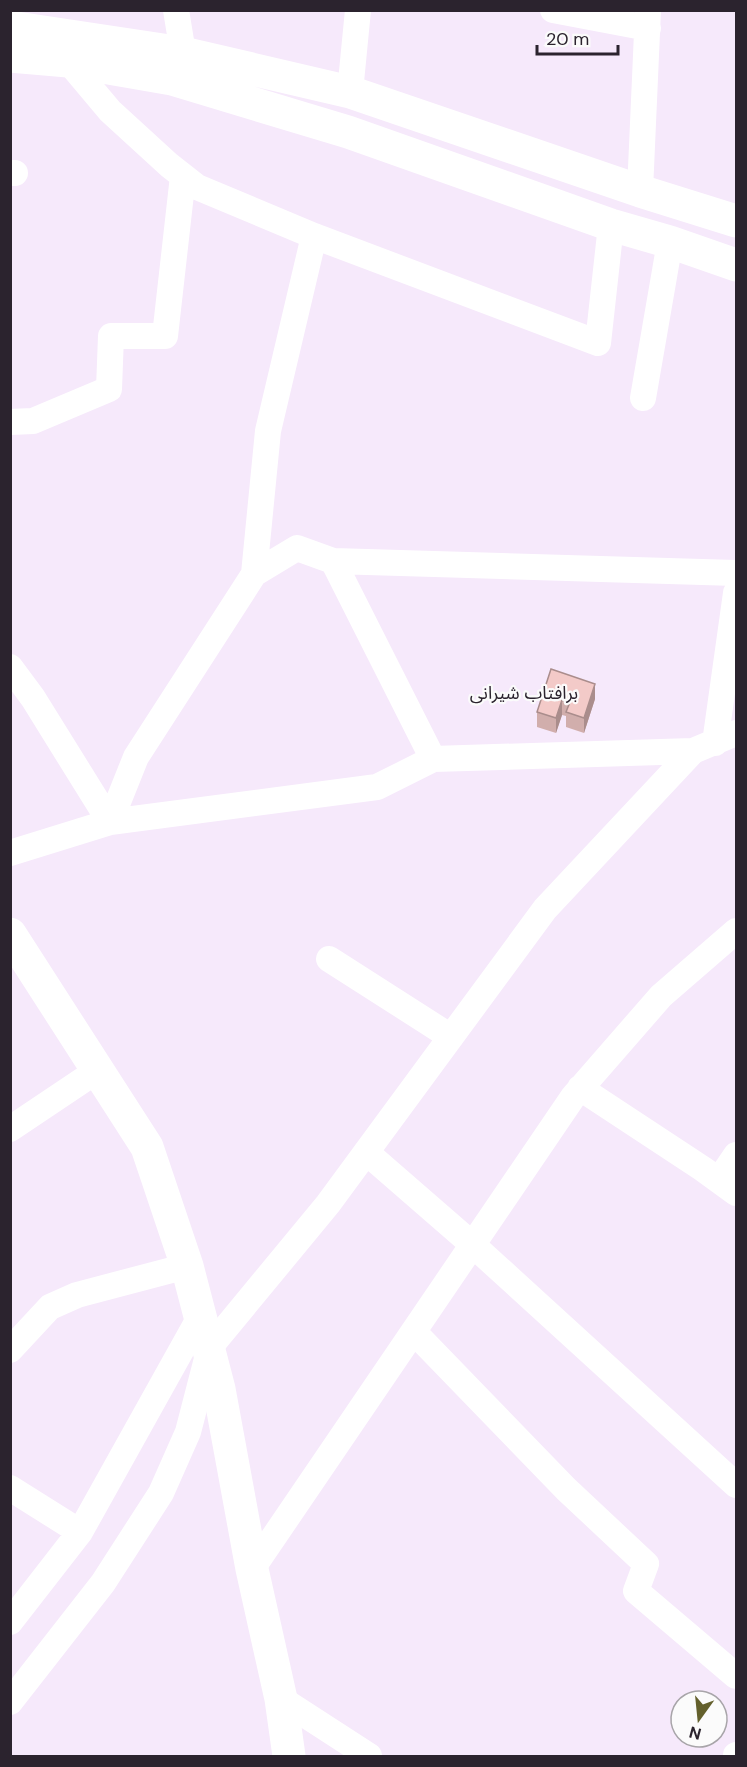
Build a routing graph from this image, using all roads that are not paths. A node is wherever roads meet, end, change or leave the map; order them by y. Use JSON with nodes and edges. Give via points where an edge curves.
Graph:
{"nodes":[{"id":1,"x":176,"y":10,"type":"edge"},
{"id":2,"x":358,"y":10,"type":"edge"},
{"id":3,"x":553,"y":10,"type":"edge"},
{"id":4,"x":648,"y":19,"type":"edge"},
{"id":5,"x":10,"y":27,"type":"edge"},
{"id":6,"x":183,"y":53,"type":"junction"},
{"id":7,"x":10,"y":56,"type":"edge"},
{"id":8,"x":68,"y":61,"type":"junction"},
{"id":9,"x":350,"y":92,"type":"junction"},
{"id":10,"x":183,"y":176,"type":"junction"},
{"id":11,"x":640,"y":191,"type":"junction"},
{"id":12,"x":736,"y":221,"type":"edge"},
{"id":13,"x":611,"y":225,"type":"junction"},
{"id":14,"x":314,"y":236,"type":"junction"},
{"id":15,"x":670,"y":242,"type":"junction"},
{"id":16,"x":736,"y":265,"type":"edge"},
{"id":17,"x":643,"y":398,"type":"dead end"},
{"id":18,"x":10,"y":422,"type":"edge"},
{"id":19,"x":333,"y":561,"type":"junction"},
{"id":20,"x":736,"y":573,"type":"edge"},
{"id":21,"x":254,"y":574,"type":"junction"},
{"id":22,"x":736,"y":593,"type":"edge"},
{"id":23,"x":10,"y":667,"type":"edge"},
{"id":24,"x":715,"y":742,"type":"edge"},
{"id":25,"x":433,"y":759,"type":"junction"},
{"id":26,"x":110,"y":822,"type":"junction"},
{"id":27,"x":10,"y":853,"type":"edge"},
{"id":28,"x":736,"y":931,"type":"edge"},
{"id":29,"x":10,"y":934,"type":"edge"},
{"id":30,"x":329,"y":959,"type":"dead end"},
{"id":31,"x":451,"y":1037,"type":"junction"},
{"id":32,"x":98,"y":1070,"type":"junction"},
{"id":33,"x":580,"y":1088,"type":"junction"},
{"id":34,"x":10,"y":1129,"type":"edge"},
{"id":35,"x":366,"y":1152,"type":"junction"},
{"id":36,"x":736,"y":1155,"type":"edge"},
{"id":37,"x":728,"y":1187,"type":"edge"},
{"id":38,"x":473,"y":1245,"type":"junction"},
{"id":39,"x":187,"y":1266,"type":"junction"},
{"id":40,"x":201,"y":1315,"type":"junction"},
{"id":41,"x":414,"y":1332,"type":"junction"},
{"id":42,"x":210,"y":1347,"type":"junction"},
{"id":43,"x":10,"y":1350,"type":"edge"},
{"id":44,"x":736,"y":1485,"type":"edge"},
{"id":45,"x":10,"y":1488,"type":"edge"},
{"id":46,"x":80,"y":1532,"type":"junction"},
{"id":47,"x":252,"y":1569,"type":"junction"},
{"id":48,"x":10,"y":1622,"type":"edge"},
{"id":49,"x":736,"y":1676,"type":"edge"},
{"id":50,"x":281,"y":1699,"type":"junction"},
{"id":51,"x":10,"y":1702,"type":"edge"},
{"id":52,"x":289,"y":1756,"type":"edge"},
{"id":53,"x":369,"y":1756,"type":"edge"}],
"edges":[{"from":1,"to":6,"type":"street"},
{"from":2,"to":9,"type":"street"},
{"from":3,"to":4,"type":"street"},
{"from":4,"to":11,"type":"street"},
{"from":5,"to":6,"type":"main road"},
{"from":6,"to":9,"type":"main road"},
{"from":7,"to":8,"type":"main road"},
{"from":8,"to":10,"type":"street","via":[[110,111]]},
{"from":8,"to":13,"type":"main road","via":[[172,79],[348,132]]},
{"from":9,"to":11,"type":"main road"},
{"from":10,"to":14,"type":"street","via":[[197,187]]},
{"from":10,"to":18,"type":"street","via":[[165,336],[111,336],[109,388],[33,421]]},
{"from":11,"to":12,"type":"main road"},
{"from":13,"to":14,"type":"street","via":[[598,343]]},
{"from":13,"to":15,"type":"main road"},
{"from":14,"to":21,"type":"street","via":[[268,430]]},
{"from":15,"to":16,"type":"main road"},
{"from":15,"to":17,"type":"street"},
{"from":19,"to":20,"type":"street"},
{"from":19,"to":21,"type":"street","via":[[297,548]]},
{"from":19,"to":25,"type":"street"},
{"from":21,"to":26,"type":"street","via":[[136,757]]},
{"from":22,"to":24,"type":"street"},
{"from":23,"to":26,"type":"street"},
{"from":24,"to":25,"type":"street"},
{"from":24,"to":31,"type":"street","via":[[545,909]]},
{"from":25,"to":26,"type":"street","via":[[377,787]]},
{"from":26,"to":27,"type":"street"},
{"from":28,"to":33,"type":"street","via":[[661,996]]},
{"from":29,"to":32,"type":"main road"},
{"from":30,"to":31,"type":"street"},
{"from":31,"to":35,"type":"street"},
{"from":32,"to":34,"type":"street"},
{"from":32,"to":39,"type":"main road","via":[[147,1147]]},
{"from":33,"to":37,"type":"street"},
{"from":33,"to":38,"type":"street"},
{"from":35,"to":38,"type":"street"},
{"from":35,"to":42,"type":"street"},
{"from":36,"to":37,"type":"street"},
{"from":38,"to":41,"type":"street"},
{"from":38,"to":44,"type":"street"},
{"from":39,"to":40,"type":"main road"},
{"from":39,"to":43,"type":"street","via":[[77,1295],[50,1307]]},
{"from":40,"to":42,"type":"main road"},
{"from":40,"to":46,"type":"street"},
{"from":41,"to":47,"type":"street"},
{"from":41,"to":49,"type":"street","via":[[566,1489],[646,1564],[636,1591]]},
{"from":42,"to":47,"type":"main road"},
{"from":42,"to":51,"type":"street","via":[[188,1432],[161,1493],[103,1583]]},
{"from":45,"to":46,"type":"street"},
{"from":46,"to":48,"type":"street"},
{"from":47,"to":50,"type":"main road"},
{"from":50,"to":52,"type":"main road"},
{"from":50,"to":53,"type":"street"}]}
